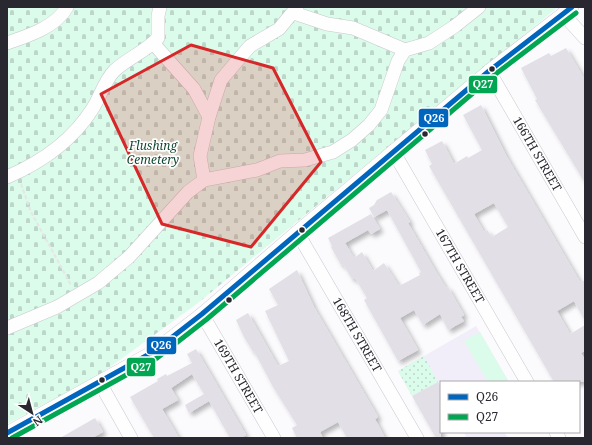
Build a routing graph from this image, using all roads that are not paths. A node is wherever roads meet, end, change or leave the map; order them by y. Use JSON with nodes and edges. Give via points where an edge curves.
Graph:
{"nodes":[{"id":1,"x":67,"y":7,"type":"edge"},
{"id":2,"x":160,"y":7,"type":"edge"},
{"id":3,"x":479,"y":7,"type":"edge"},
{"id":4,"x":296,"y":10,"type":"edge"},
{"id":5,"x":567,"y":10,"type":"edge"},
{"id":6,"x":585,"y":38,"type":"edge"},
{"id":7,"x":7,"y":43,"type":"edge"},
{"id":8,"x":153,"y":43,"type":"junction"},
{"id":9,"x":405,"y":50,"type":"junction"},
{"id":10,"x":489,"y":71,"type":"junction"},
{"id":11,"x":209,"y":117,"type":"junction"},
{"id":12,"x":393,"y":151,"type":"junction"},
{"id":13,"x":10,"y":175,"type":"edge"},
{"id":14,"x":204,"y":180,"type":"junction"},
{"id":15,"x":297,"y":232,"type":"junction"},
{"id":16,"x":585,"y":237,"type":"edge"},
{"id":17,"x":202,"y":314,"type":"junction"},
{"id":18,"x":7,"y":328,"type":"edge"},
{"id":19,"x":526,"y":381,"type":"edge"},
{"id":20,"x":100,"y":383,"type":"junction"},
{"id":21,"x":7,"y":433,"type":"edge"},
{"id":22,"x":131,"y":438,"type":"edge"},
{"id":23,"x":274,"y":438,"type":"edge"},
{"id":24,"x":416,"y":438,"type":"edge"}],
"edges":[{"from":1,"to":7,"type":"street","via":[[63,15],[36,32]]},
{"from":2,"to":8,"type":"street","via":[[158,38]]},
{"from":3,"to":9,"type":"street","via":[[429,43]]},
{"from":4,"to":9,"type":"street","via":[[327,24],[353,28]]},
{"from":4,"to":11,"type":"street","via":[[279,30],[250,46],[221,80]]},
{"from":5,"to":6,"type":"street"},
{"from":5,"to":10,"type":"street"},
{"from":8,"to":11,"type":"street","via":[[194,89]]},
{"from":8,"to":13,"type":"street","via":[[113,72],[80,128],[27,169]]},
{"from":9,"to":14,"type":"street","via":[[398,62],[381,110],[352,140],[333,152],[305,160],[280,161],[257,170]]},
{"from":10,"to":12,"type":"street"},
{"from":10,"to":16,"type":"street","name":"166TH STREET"},
{"from":11,"to":14,"type":"street","via":[[200,156]]},
{"from":12,"to":15,"type":"street"},
{"from":12,"to":19,"type":"street","name":"167TH STREET"},
{"from":14,"to":18,"type":"street","via":[[188,192],[129,257],[98,283],[57,307]]},
{"from":15,"to":17,"type":"street"},
{"from":15,"to":24,"type":"street","name":"168TH STREET"},
{"from":17,"to":20,"type":"street","via":[[153,352]]},
{"from":17,"to":23,"type":"street","name":"169TH STREET"},
{"from":20,"to":21,"type":"street"},
{"from":20,"to":22,"type":"street"}]}
